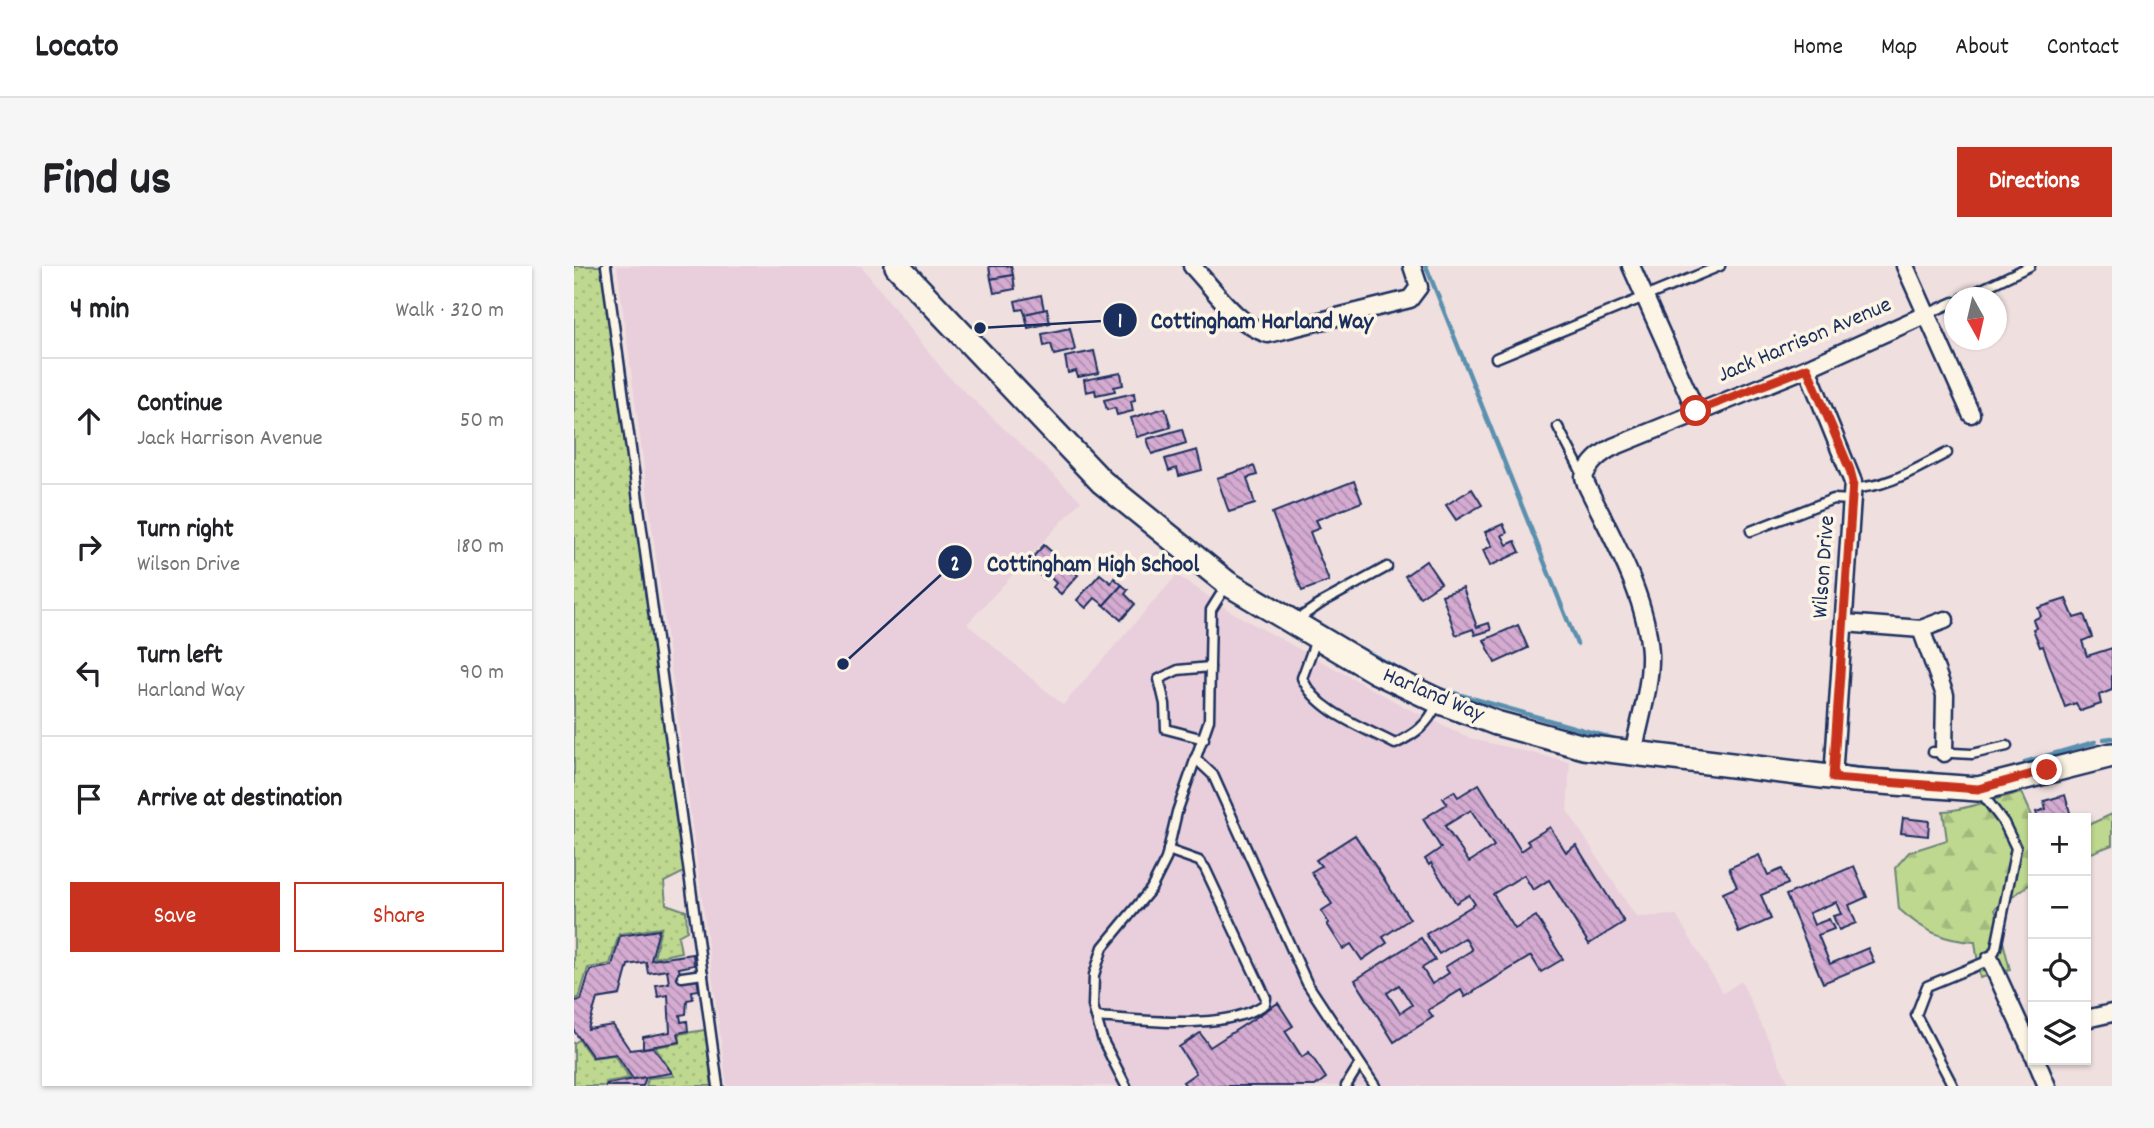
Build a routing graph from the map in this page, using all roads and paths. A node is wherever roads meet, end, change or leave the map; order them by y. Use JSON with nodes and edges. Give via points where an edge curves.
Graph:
{"nodes":[{"id":1,"x":606,"y":266,"type":"edge"},
{"id":2,"x":897,"y":266,"type":"edge"},
{"id":3,"x":1192,"y":266,"type":"edge"},
{"id":4,"x":1412,"y":266,"type":"edge"},
{"id":5,"x":1631,"y":266,"type":"edge"},
{"id":6,"x":1720,"y":266,"type":"edge"},
{"id":7,"x":1905,"y":266,"type":"edge"},
{"id":8,"x":2030,"y":266,"type":"edge"},
{"id":9,"x":1986,"y":287,"type":"edge"},
{"id":10,"x":1645,"y":298,"type":"junction"},
{"id":11,"x":1944,"y":307,"type":"edge"},
{"id":12,"x":1927,"y":314,"type":"junction"},
{"id":13,"x":1496,"y":358,"type":"dead end"},
{"id":14,"x":1807,"y":368,"type":"junction"},
{"id":15,"x":1696,"y":411,"type":"junction"},
{"id":16,"x":1971,"y":414,"type":"dead end"},
{"id":17,"x":1558,"y":427,"type":"dead end"},
{"id":18,"x":1947,"y":453,"type":"dead end"},
{"id":19,"x":1584,"y":477,"type":"junction"},
{"id":20,"x":1852,"y":494,"type":"junction"},
{"id":21,"x":1751,"y":531,"type":"dead end"},
{"id":22,"x":1387,"y":567,"type":"dead end"},
{"id":23,"x":1227,"y":583,"type":"junction"},
{"id":24,"x":1945,"y":620,"type":"dead end"},
{"id":25,"x":1844,"y":622,"type":"junction"},
{"id":26,"x":1293,"y":623,"type":"junction"},
{"id":27,"x":1921,"y":629,"type":"junction"},
{"id":28,"x":1316,"y":638,"type":"junction"},
{"id":29,"x":1210,"y":667,"type":"junction"},
{"id":30,"x":1438,"y":701,"type":"junction"},
{"id":31,"x":1204,"y":739,"type":"junction"},
{"id":32,"x":2007,"y":746,"type":"dead end"},
{"id":33,"x":1938,"y":752,"type":"joint"},
{"id":34,"x":1633,"y":754,"type":"junction"},
{"id":35,"x":2112,"y":755,"type":"edge"},
{"id":36,"x":1195,"y":758,"type":"junction"},
{"id":37,"x":1833,"y":778,"type":"junction"},
{"id":38,"x":1978,"y":789,"type":"junction"},
{"id":39,"x":1168,"y":850,"type":"junction"},
{"id":40,"x":1990,"y":960,"type":"junction"},
{"id":41,"x":703,"y":974,"type":"junction"},
{"id":42,"x":682,"y":976,"type":"dead end"},
{"id":43,"x":2112,"y":1013,"type":"edge"},
{"id":44,"x":1096,"y":1017,"type":"junction"},
{"id":45,"x":2091,"y":1017,"type":"edge"},
{"id":46,"x":2028,"y":1029,"type":"edge"},
{"id":47,"x":1359,"y":1065,"type":"junction"},
{"id":48,"x":2038,"y":1065,"type":"edge"},
{"id":49,"x":718,"y":1086,"type":"edge"},
{"id":50,"x":1126,"y":1086,"type":"edge"},
{"id":51,"x":1346,"y":1086,"type":"edge"},
{"id":52,"x":1375,"y":1086,"type":"edge"},
{"id":53,"x":1952,"y":1086,"type":"edge"},
{"id":54,"x":2046,"y":1086,"type":"edge"}],
"edges":[{"from":1,"to":41,"type":"lane"},
{"from":2,"to":23,"type":"main road","name":"Harland Way","via":[[1101,482]]},
{"from":3,"to":4,"type":"street","via":[[1255,331],[1268,334],[1410,299],[1419,288]]},
{"from":5,"to":10,"type":"street"},
{"from":6,"to":10,"type":"lane"},
{"from":7,"to":12,"type":"street","name":"Jack Harrison Avenue"},
{"from":8,"to":9,"type":"lane"},
{"from":10,"to":13,"type":"lane"},
{"from":10,"to":15,"type":"street"},
{"from":11,"to":12,"type":"lane"},
{"from":12,"to":14,"type":"street","name":"Jack Harrison Avenue"},
{"from":12,"to":16,"type":"street"},
{"from":14,"to":15,"type":"street","name":"Jack Harrison Avenue"},
{"from":14,"to":20,"type":"street","name":"Wilson Drive","via":[[1850,470]]},
{"from":15,"to":19,"type":"street","name":"Jack Harrison Avenue","via":[[1601,453]]},
{"from":17,"to":19,"type":"lane"},
{"from":18,"to":20,"type":"lane","via":[[1892,481]]},
{"from":19,"to":34,"type":"street","via":[[1632,584],[1648,640],[1649,667]]},
{"from":20,"to":21,"type":"lane"},
{"from":20,"to":25,"type":"street","name":"Wilson Drive"},
{"from":22,"to":26,"type":"lane"},
{"from":23,"to":26,"type":"main road","name":"Harland Way"},
{"from":23,"to":29,"type":"lane","via":[[1211,610]]},
{"from":24,"to":27,"type":"street"},
{"from":25,"to":27,"type":"street"},
{"from":25,"to":37,"type":"street","name":"Wilson Drive"},
{"from":26,"to":28,"type":"main road","name":"Harland Way"},
{"from":27,"to":33,"type":"street","via":[[1945,695]]},
{"from":28,"to":30,"type":"main road","name":"Harland Way"},
{"from":28,"to":30,"type":"lane","via":[[1302,678],[1310,695],[1395,744],[1414,735],[1430,719]]},
{"from":29,"to":31,"type":"lane"},
{"from":29,"to":31,"type":"lane","via":[[1178,670],[1159,679],[1158,685],[1164,697],[1166,729]]},
{"from":30,"to":34,"type":"main road","name":"Harland Way","via":[[1496,723],[1584,747]]},
{"from":31,"to":36,"type":"lane"},
{"from":32,"to":33,"type":"lane","via":[[1972,754]]},
{"from":34,"to":37,"type":"main road","name":"Harland Way"},
{"from":35,"to":38,"type":"main road","name":"Harland Way"},
{"from":36,"to":39,"type":"lane"},
{"from":36,"to":47,"type":"lane","via":[[1213,775],[1307,983]]},
{"from":37,"to":38,"type":"main road","name":"Harland Way"},
{"from":38,"to":40,"type":"lane","via":[[2016,848]]},
{"from":39,"to":44,"type":"lane","via":[[1151,889],[1103,947],[1094,975]]},
{"from":39,"to":44,"type":"lane","via":[[1199,861],[1205,868],[1265,1004],[1204,1021]]},
{"from":40,"to":46,"type":"street"},
{"from":40,"to":53,"type":"lane","via":[[1927,986],[1920,1000],[1916,1015]]},
{"from":41,"to":42,"type":"lane"},
{"from":41,"to":49,"type":"lane"},
{"from":43,"to":45,"type":"street"},
{"from":44,"to":50,"type":"lane"},
{"from":47,"to":51,"type":"lane"},
{"from":47,"to":52,"type":"lane"},
{"from":48,"to":54,"type":"street"}]}
